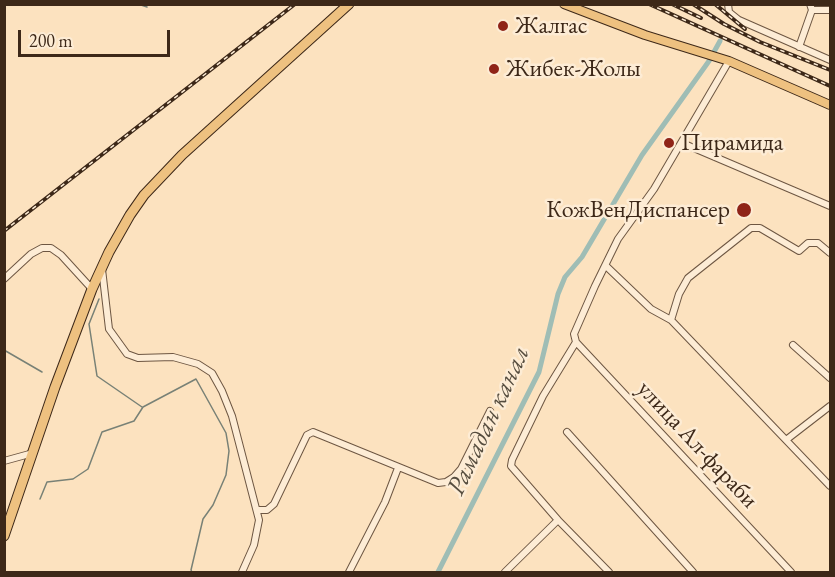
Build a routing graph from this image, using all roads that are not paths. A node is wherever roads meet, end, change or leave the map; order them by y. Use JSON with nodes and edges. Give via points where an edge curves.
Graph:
{"nodes":[{"id":1,"x":349,"y":4,"type":"edge"},
{"id":2,"x":564,"y":4,"type":"edge"},
{"id":3,"x":728,"y":4,"type":"edge"},
{"id":4,"x":811,"y":7,"type":"edge"},
{"id":5,"x":831,"y":10,"type":"edge"},
{"id":6,"x":799,"y":47,"type":"junction"},
{"id":7,"x":831,"y":60,"type":"edge"},
{"id":8,"x":729,"y":61,"type":"junction"},
{"id":9,"x":831,"y":105,"type":"edge"},
{"id":10,"x":682,"y":143,"type":"junction"},
{"id":11,"x":831,"y":206,"type":"edge"},
{"id":12,"x":831,"y":253,"type":"edge"},
{"id":13,"x":606,"y":266,"type":"junction"},
{"id":14,"x":102,"y":267,"type":"junction"},
{"id":15,"x":4,"y":279,"type":"edge"},
{"id":16,"x":92,"y":289,"type":"junction"},
{"id":17,"x":671,"y":320,"type":"junction"},
{"id":18,"x":576,"y":342,"type":"junction"},
{"id":19,"x":793,"y":345,"type":"dead end"},
{"id":20,"x":831,"y":378,"type":"edge"},
{"id":21,"x":831,"y":406,"type":"edge"},
{"id":22,"x":490,"y":411,"type":"dead end"},
{"id":23,"x":567,"y":432,"type":"dead end"},
{"id":24,"x":786,"y":440,"type":"junction"},
{"id":25,"x":34,"y":452,"type":"junction"},
{"id":26,"x":4,"y":461,"type":"edge"},
{"id":27,"x":398,"y":468,"type":"junction"},
{"id":28,"x":831,"y":486,"type":"edge"},
{"id":29,"x":257,"y":510,"type":"junction"},
{"id":30,"x":558,"y":520,"type":"junction"},
{"id":31,"x":4,"y":536,"type":"edge"},
{"id":32,"x":242,"y":573,"type":"edge"},
{"id":33,"x":349,"y":573,"type":"edge"},
{"id":34,"x":505,"y":573,"type":"edge"},
{"id":35,"x":609,"y":573,"type":"edge"},
{"id":36,"x":693,"y":573,"type":"edge"},
{"id":37,"x":791,"y":573,"type":"edge"}],
"edges":[{"from":1,"to":14,"type":"highway","via":[[162,175],[130,215]]},
{"from":2,"to":8,"type":"main road"},
{"from":3,"to":6,"type":"street","via":[[729,12],[739,20]]},
{"from":4,"to":5,"type":"street"},
{"from":4,"to":6,"type":"street"},
{"from":6,"to":7,"type":"street"},
{"from":8,"to":9,"type":"main road"},
{"from":8,"to":10,"type":"street"},
{"from":10,"to":11,"type":"street"},
{"from":10,"to":13,"type":"street","via":[[618,239]]},
{"from":12,"to":17,"type":"street","via":[[818,243],[808,243],[799,251],[760,228],[752,228],[688,278]]},
{"from":13,"to":17,"type":"street","via":[[651,309]]},
{"from":13,"to":18,"type":"street","via":[[574,334]]},
{"from":14,"to":16,"type":"highway"},
{"from":14,"to":29,"type":"street","via":[[109,329],[127,354],[138,358],[173,357],[198,364],[212,373],[232,416]]},
{"from":15,"to":16,"type":"street","via":[[31,254],[51,248]]},
{"from":16,"to":25,"type":"highway"},
{"from":17,"to":24,"type":"street"},
{"from":18,"to":30,"type":"street","via":[[543,396],[512,460],[512,466]]},
{"from":18,"to":37,"type":"street","name":"улица Ал-фараби"},
{"from":19,"to":20,"type":"street"},
{"from":21,"to":24,"type":"street"},
{"from":22,"to":27,"type":"street","via":[[461,469],[446,482],[438,483]]},
{"from":23,"to":36,"type":"street"},
{"from":24,"to":28,"type":"street"},
{"from":25,"to":26,"type":"street"},
{"from":25,"to":31,"type":"highway"},
{"from":27,"to":29,"type":"street","via":[[313,432],[307,435],[274,504],[267,510]]},
{"from":27,"to":33,"type":"street"},
{"from":29,"to":32,"type":"street","via":[[254,545]]},
{"from":30,"to":34,"type":"street"},
{"from":30,"to":35,"type":"street"}]}
